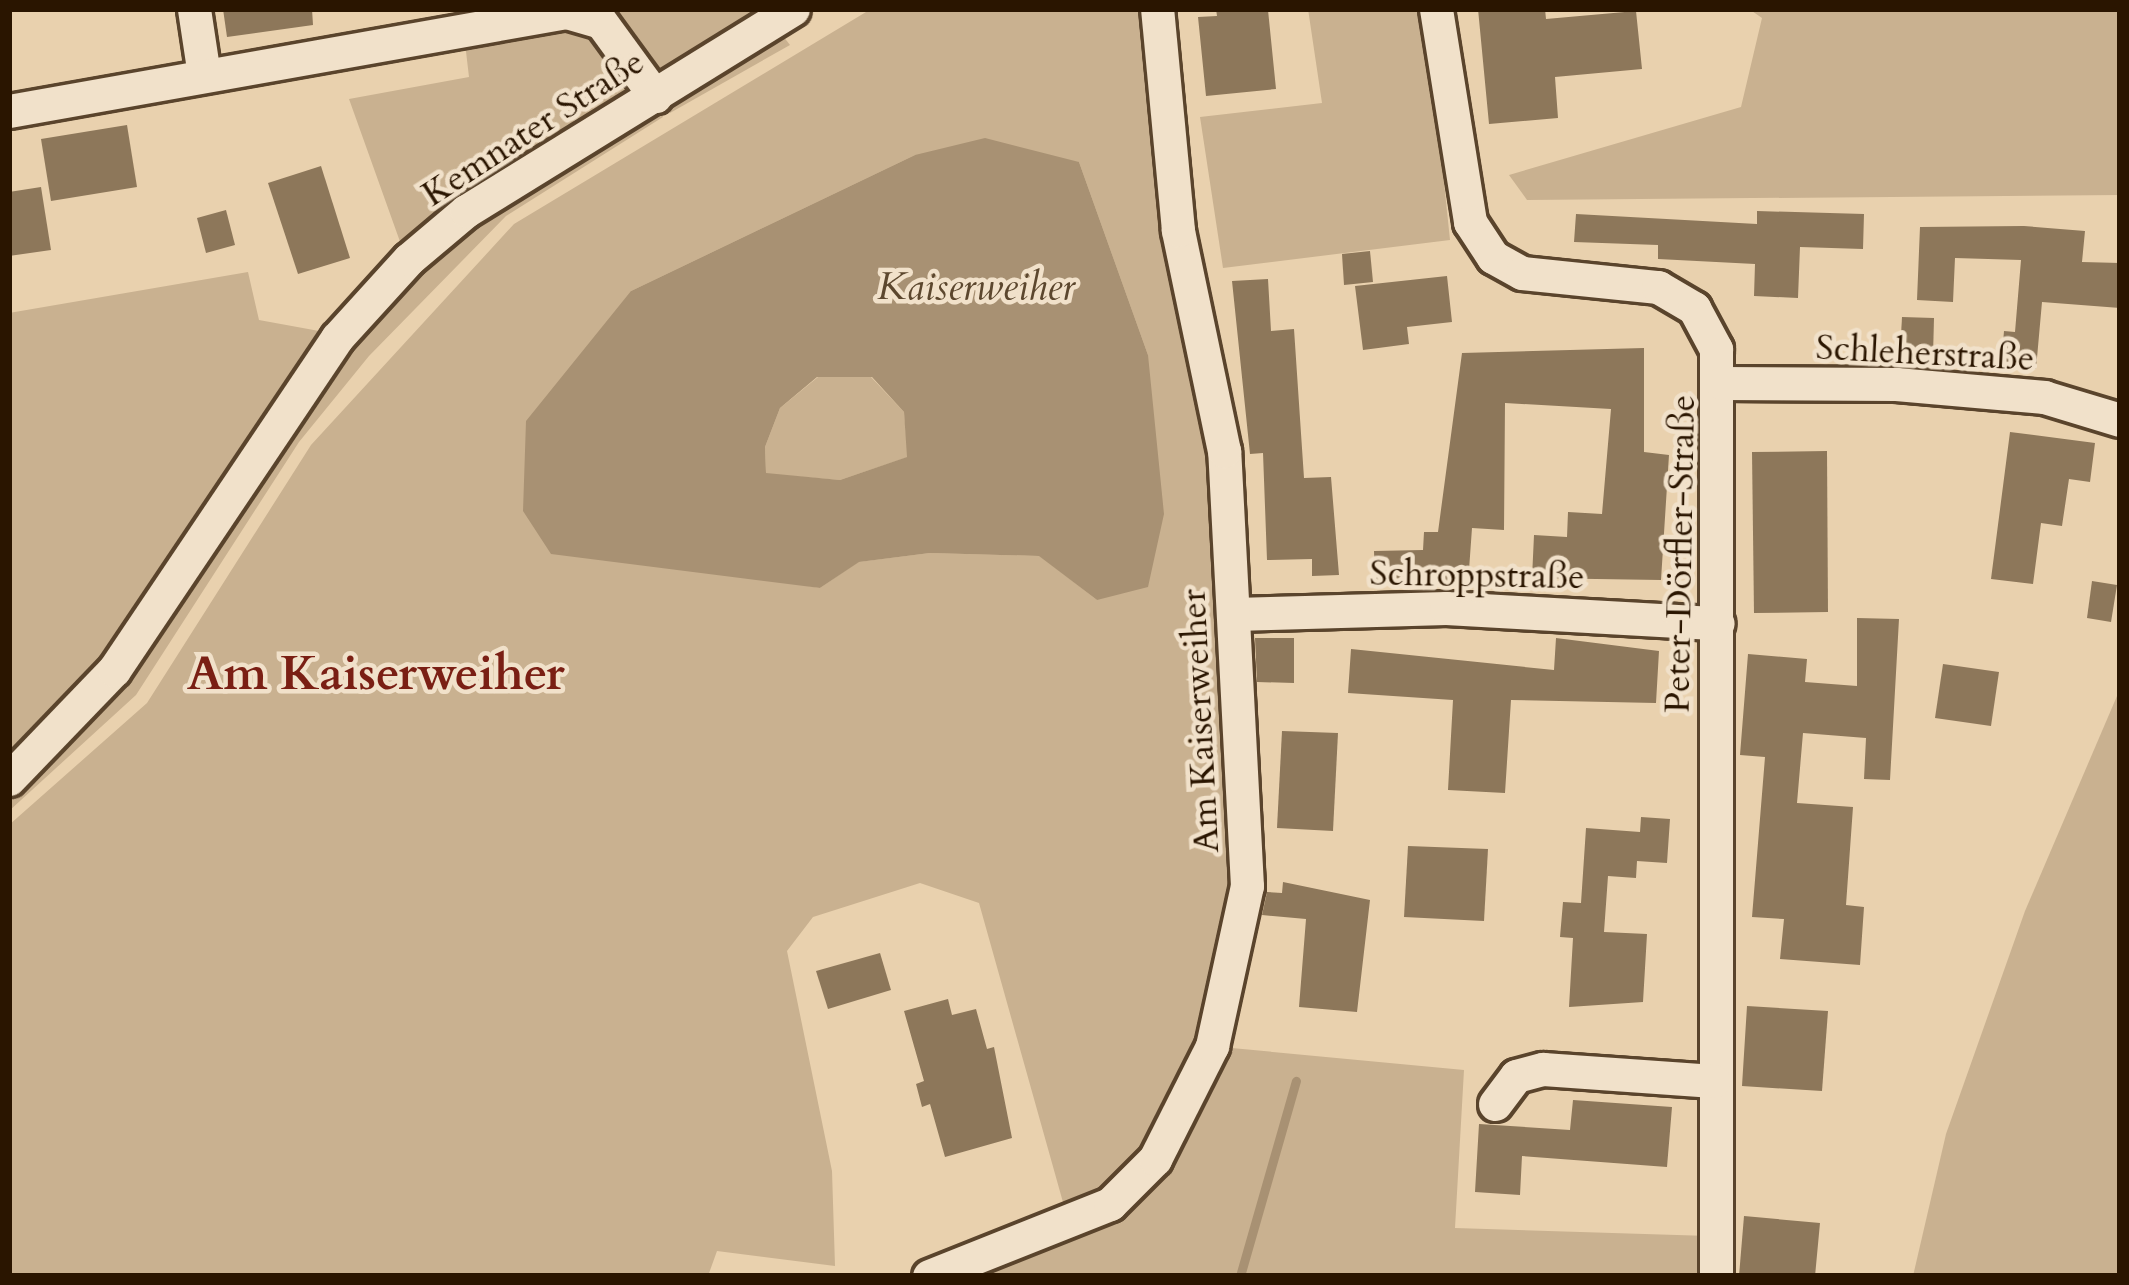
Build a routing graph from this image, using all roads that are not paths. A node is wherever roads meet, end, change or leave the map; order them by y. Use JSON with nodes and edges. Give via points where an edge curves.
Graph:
{"nodes":[{"id":1,"x":194,"y":9,"type":"edge"},
{"id":2,"x":793,"y":9,"type":"edge"},
{"id":3,"x":1157,"y":9,"type":"edge"},
{"id":4,"x":1436,"y":9,"type":"edge"},
{"id":5,"x":490,"y":16,"type":"edge"},
{"id":6,"x":204,"y":75,"type":"junction"},
{"id":7,"x":655,"y":95,"type":"junction"},
{"id":8,"x":9,"y":110,"type":"edge"},
{"id":9,"x":1722,"y":383,"type":"junction"},
{"id":10,"x":2120,"y":420,"type":"edge"},
{"id":11,"x":1234,"y":614,"type":"junction"},
{"id":12,"x":1718,"y":623,"type":"junction"},
{"id":13,"x":9,"y":779,"type":"edge"},
{"id":14,"x":1714,"y":1082,"type":"junction"},
{"id":15,"x":1495,"y":1104,"type":"dead end"},
{"id":16,"x":929,"y":1276,"type":"edge"},
{"id":17,"x":1716,"y":1276,"type":"edge"}],
"edges":[{"from":1,"to":6,"type":"street"},
{"from":2,"to":7,"type":"street","name":"Kemnater Straße"},
{"from":3,"to":11,"type":"street","name":"Am Kaiserweiher","via":[[1178,230],[1224,451]]},
{"from":4,"to":9,"type":"street","name":"Peter-Dörfler-Straße","via":[[1470,222],[1493,257],[1522,273],[1658,287],[1694,308]]},
{"from":5,"to":6,"type":"street"},
{"from":5,"to":7,"type":"street","via":[[566,12],[601,22]]},
{"from":6,"to":8,"type":"street"},
{"from":7,"to":13,"type":"street","name":"Kemnater Straße","via":[[466,211],[337,338],[114,670]]},
{"from":9,"to":10,"type":"street","name":"Schleherstraße","via":[[2025,396]]},
{"from":9,"to":12,"type":"street","name":"Peter-Dörfler-Straße"},
{"from":11,"to":12,"type":"street","name":"Schroppstraße","via":[[1446,608]]},
{"from":11,"to":16,"type":"street","name":"Am Kaiserweiher","via":[[1247,886],[1212,1046],[1156,1159],[1110,1204]]},
{"from":12,"to":14,"type":"street","name":"Peter-Dörfler-Straße"},
{"from":14,"to":15,"type":"street","via":[[1544,1069],[1516,1076]]},
{"from":14,"to":17,"type":"street","name":"Peter-Dörfler-Straße"}]}
